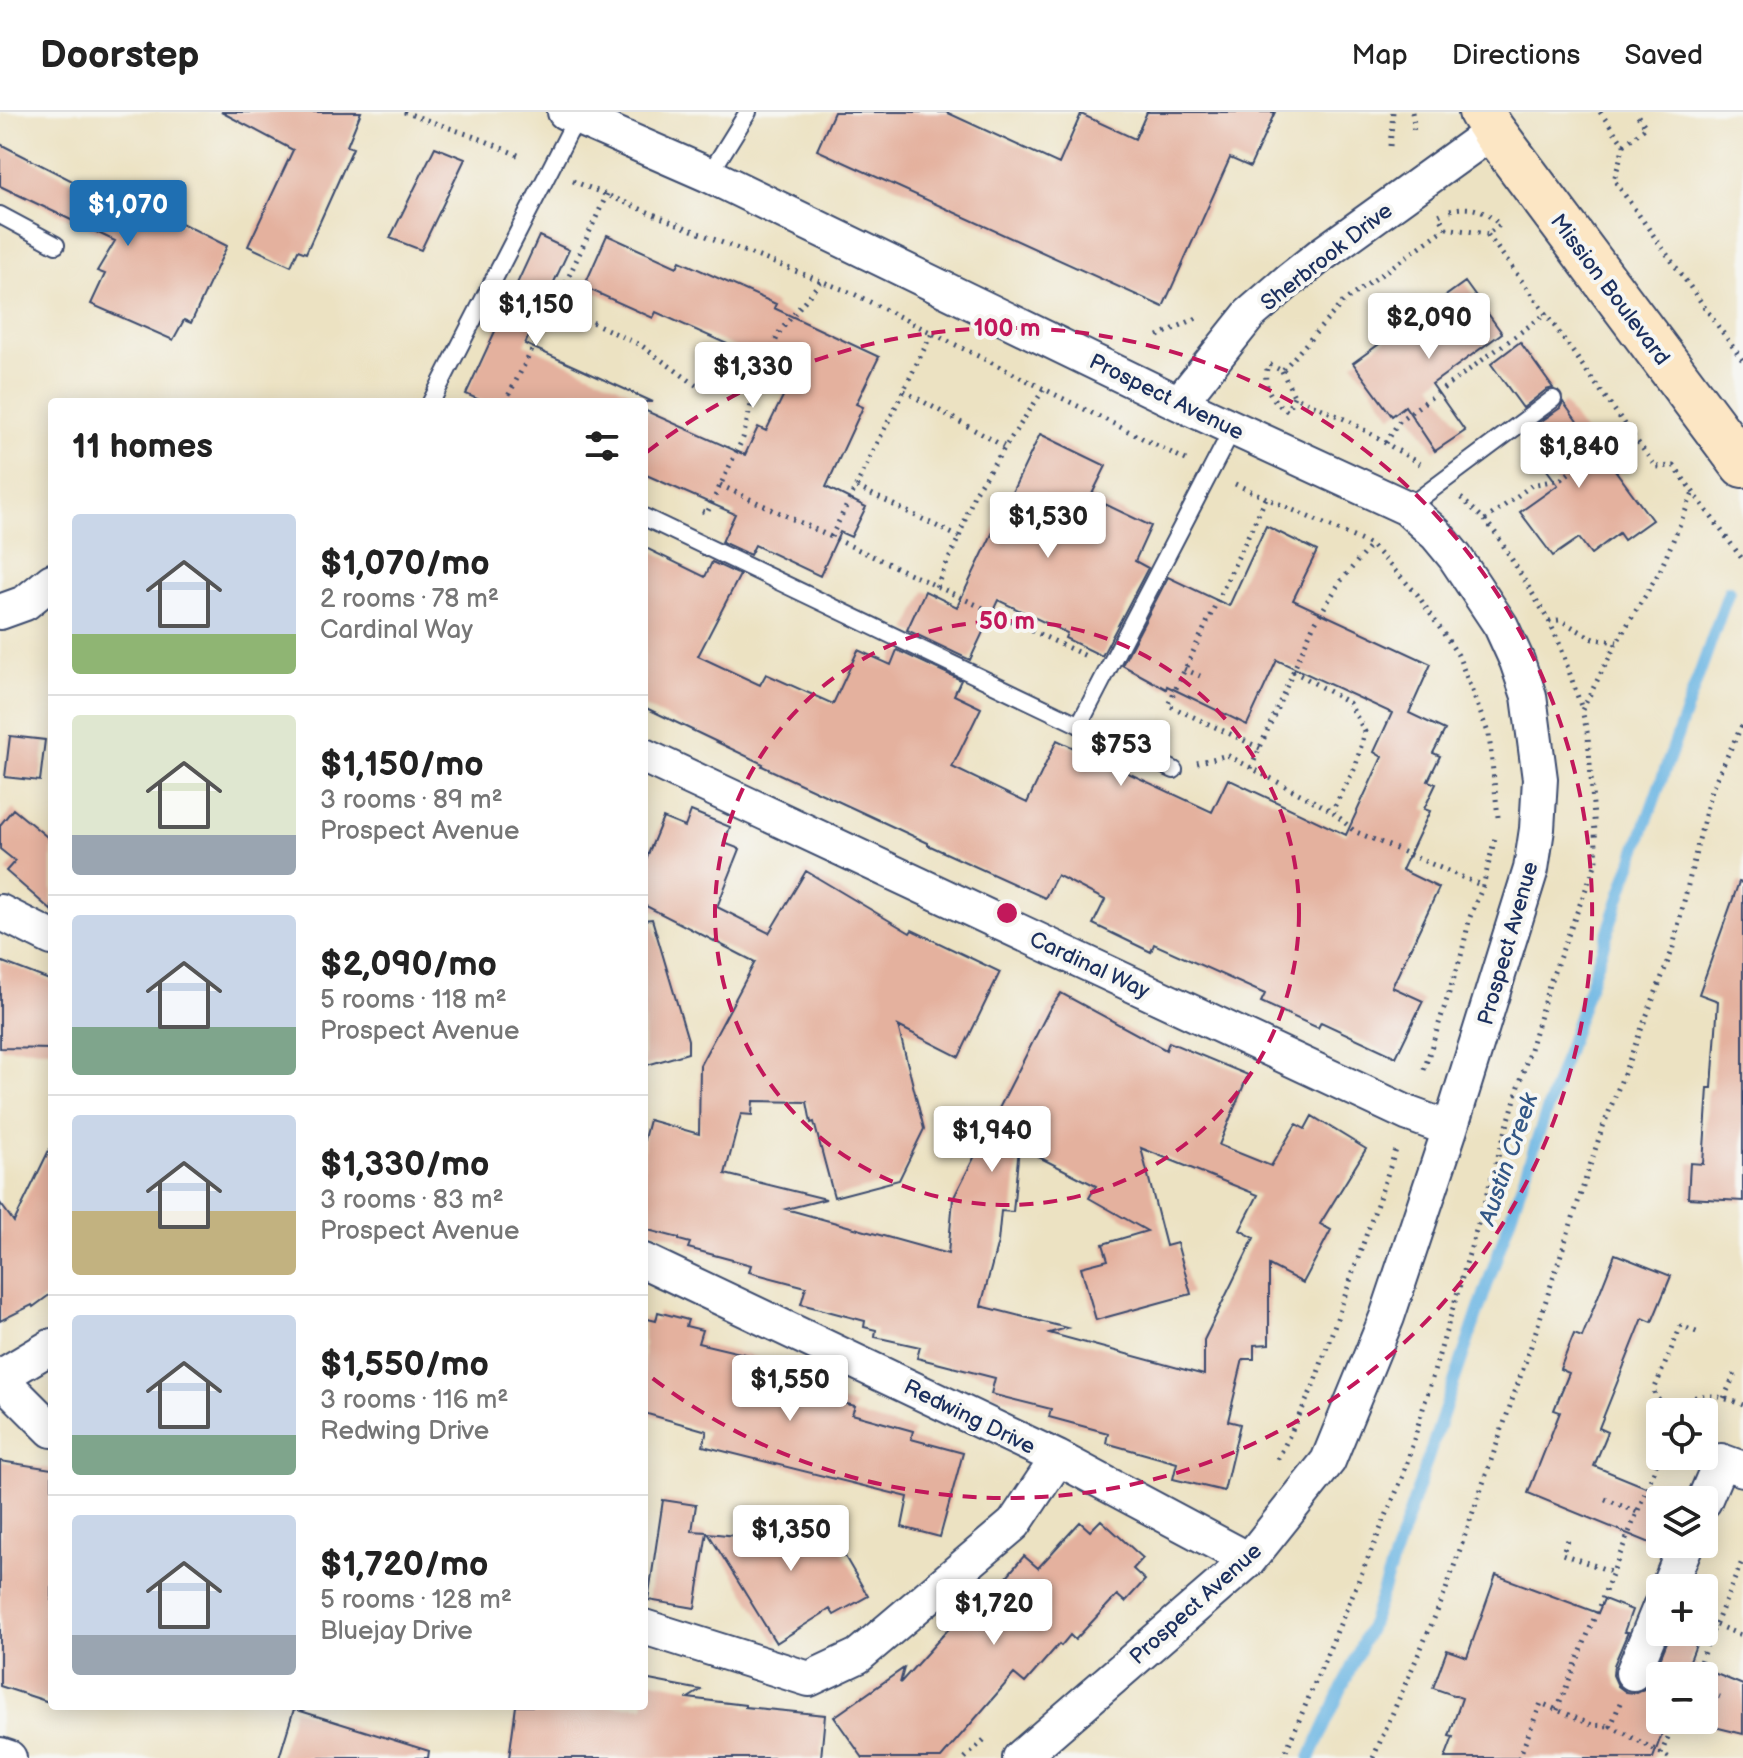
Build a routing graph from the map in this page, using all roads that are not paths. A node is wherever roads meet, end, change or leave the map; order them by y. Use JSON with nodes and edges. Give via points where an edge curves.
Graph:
{"nodes":[{"id":1,"x":748,"y":112,"type":"edge"},
{"id":2,"x":571,"y":115,"type":"edge"},
{"id":3,"x":1487,"y":122,"type":"edge"},
{"id":4,"x":709,"y":175,"type":"junction"},
{"id":5,"x":0,"y":215,"type":"edge"},
{"id":6,"x":56,"y":245,"type":"dead end"},
{"id":7,"x":433,"y":398,"type":"edge"},
{"id":8,"x":1553,"y":399,"type":"dead end"},
{"id":9,"x":1179,"y":403,"type":"junction"},
{"id":10,"x":1233,"y":428,"type":"junction"},
{"id":11,"x":1738,"y":458,"type":"edge"},
{"id":12,"x":1407,"y":508,"type":"junction"},
{"id":13,"x":648,"y":519,"type":"edge"},
{"id":14,"x":48,"y":584,"type":"edge"},
{"id":15,"x":0,"y":612,"type":"edge"},
{"id":16,"x":1079,"y":725,"type":"junction"},
{"id":17,"x":648,"y":758,"type":"edge"},
{"id":18,"x":1174,"y":770,"type":"road end"},
{"id":19,"x":0,"y":912,"type":"edge"},
{"id":20,"x":48,"y":936,"type":"edge"},
{"id":21,"x":1450,"y":1129,"type":"junction"},
{"id":22,"x":648,"y":1263,"type":"edge"},
{"id":23,"x":48,"y":1348,"type":"edge"},
{"id":24,"x":0,"y":1378,"type":"edge"},
{"id":25,"x":48,"y":1426,"type":"edge"},
{"id":26,"x":1058,"y":1458,"type":"junction"},
{"id":27,"x":1743,"y":1469,"type":"edge"},
{"id":28,"x":1710,"y":1486,"type":"edge"},
{"id":29,"x":1249,"y":1560,"type":"junction"},
{"id":30,"x":648,"y":1628,"type":"edge"},
{"id":31,"x":1646,"y":1641,"type":"edge"},
{"id":32,"x":1633,"y":1673,"type":"road end"},
{"id":33,"x":0,"y":1755,"type":"edge"},
{"id":34,"x":9,"y":1758,"type":"edge"},
{"id":35,"x":1020,"y":1758,"type":"edge"}],
"edges":[{"from":1,"to":4,"type":"lane"},
{"from":2,"to":4,"type":"street","name":"Prospect Avenue"},
{"from":2,"to":7,"type":"lane"},
{"from":3,"to":9,"type":"street","name":"Sherbrook Drive","via":[[1250,314]]},
{"from":3,"to":11,"type":"main road","name":"Mission Boulevard"},
{"from":4,"to":9,"type":"street","name":"Prospect Avenue"},
{"from":5,"to":6,"type":"lane"},
{"from":8,"to":12,"type":"lane"},
{"from":9,"to":10,"type":"street","name":"Prospect Avenue"},
{"from":10,"to":12,"type":"street","name":"Prospect Avenue"},
{"from":10,"to":16,"type":"lane"},
{"from":12,"to":21,"type":"street","name":"Prospect Avenue","via":[[1455,557],[1501,626],[1529,696],[1540,779],[1531,869]]},
{"from":13,"to":16,"type":"lane"},
{"from":14,"to":15,"type":"street","via":[[25,603]]},
{"from":16,"to":18,"type":"lane"},
{"from":17,"to":21,"type":"street","name":"Cardinal Way"},
{"from":19,"to":20,"type":"street"},
{"from":21,"to":29,"type":"street","name":"Prospect Avenue","via":[[1387,1317],[1328,1461]]},
{"from":22,"to":26,"type":"street","name":"Redwing Drive"},
{"from":23,"to":24,"type":"street"},
{"from":24,"to":25,"type":"street"},
{"from":26,"to":29,"type":"street","name":"Redwing Drive"},
{"from":26,"to":30,"type":"street","via":[[1014,1524],[858,1656],[809,1679]]},
{"from":27,"to":28,"type":"street","via":[[1721,1461]]},
{"from":29,"to":35,"type":"street","name":"Prospect Avenue"},
{"from":31,"to":32,"type":"street"},
{"from":33,"to":34,"type":"street"}]}
